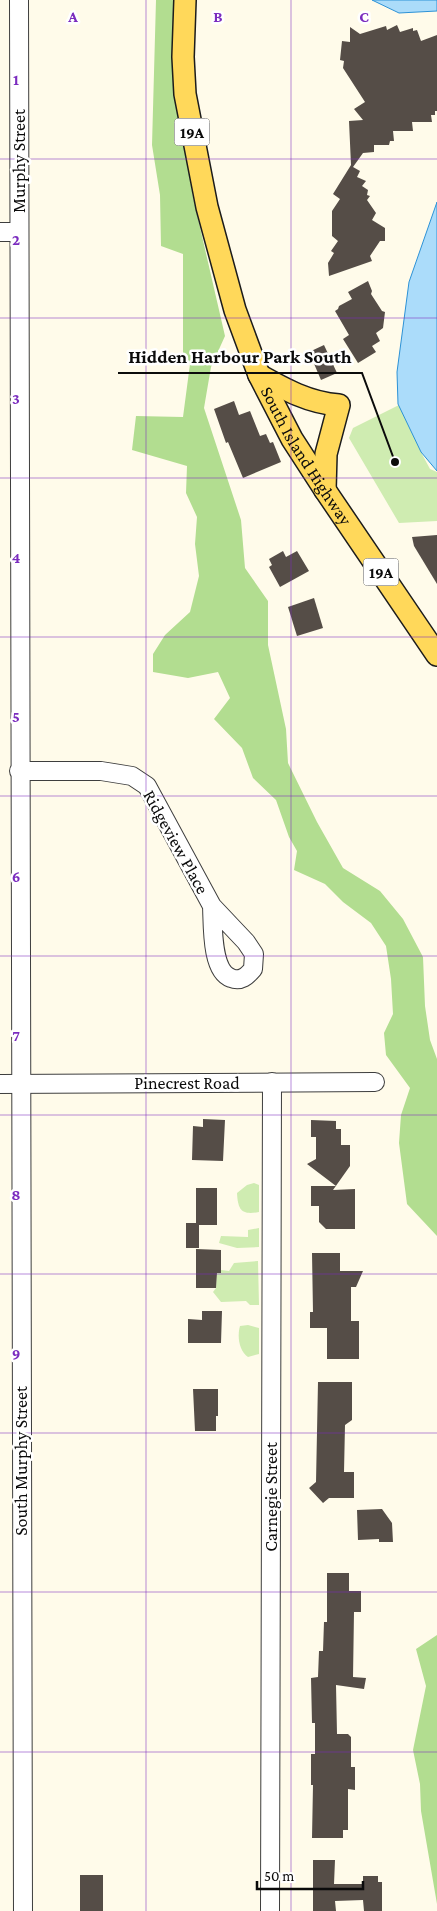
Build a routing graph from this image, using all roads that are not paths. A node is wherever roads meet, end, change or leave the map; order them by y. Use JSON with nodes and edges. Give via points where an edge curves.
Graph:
{"nodes":[{"id":1,"x":19,"y":0,"type":"edge"},
{"id":2,"x":185,"y":0,"type":"edge"},
{"id":3,"x":0,"y":232,"type":"edge"},
{"id":4,"x":19,"y":232,"type":"junction"},
{"id":5,"x":259,"y":375,"type":"junction"},
{"id":6,"x":325,"y":490,"type":"junction"},
{"id":7,"x":437,"y":655,"type":"edge"},
{"id":8,"x":20,"y":771,"type":"junction"},
{"id":9,"x":212,"y":906,"type":"dead end"},
{"id":10,"x":272,"y":1082,"type":"junction"},
{"id":11,"x":374,"y":1082,"type":"dead end"},
{"id":12,"x":0,"y":1084,"type":"edge"},
{"id":13,"x":20,"y":1084,"type":"junction"},
{"id":14,"x":23,"y":1911,"type":"edge"},
{"id":15,"x":270,"y":1911,"type":"edge"}],
"edges":[{"from":1,"to":4,"type":"street","name":"Murphy Street"},
{"from":2,"to":5,"type":"main road","name":"South Island Highway","number":"19A","via":[[185,94],[207,207],[235,310]]},
{"from":3,"to":4,"type":"street"},
{"from":4,"to":8,"type":"street","name":"South Murphy Street"},
{"from":5,"to":6,"type":"main road","name":"South Island Highway","number":"19A","via":[[292,439]]},
{"from":5,"to":6,"type":"main road","via":[[308,399],[339,405],[326,454]]},
{"from":6,"to":7,"type":"main road","name":"South Island Highway","number":"19A"},
{"from":8,"to":9,"type":"street","name":"Ridgeview Place","via":[[102,771],[132,776],[147,786]]},
{"from":8,"to":13,"type":"street","name":"South Murphy Street"},
{"from":10,"to":11,"type":"street","name":"Pinecrest Road"},
{"from":10,"to":13,"type":"street","name":"Pinecrest Road"},
{"from":10,"to":15,"type":"street","name":"Carnegie Street"},
{"from":12,"to":13,"type":"street","name":"Pinecrest Road"},
{"from":13,"to":14,"type":"street","name":"South Murphy Street"}]}
